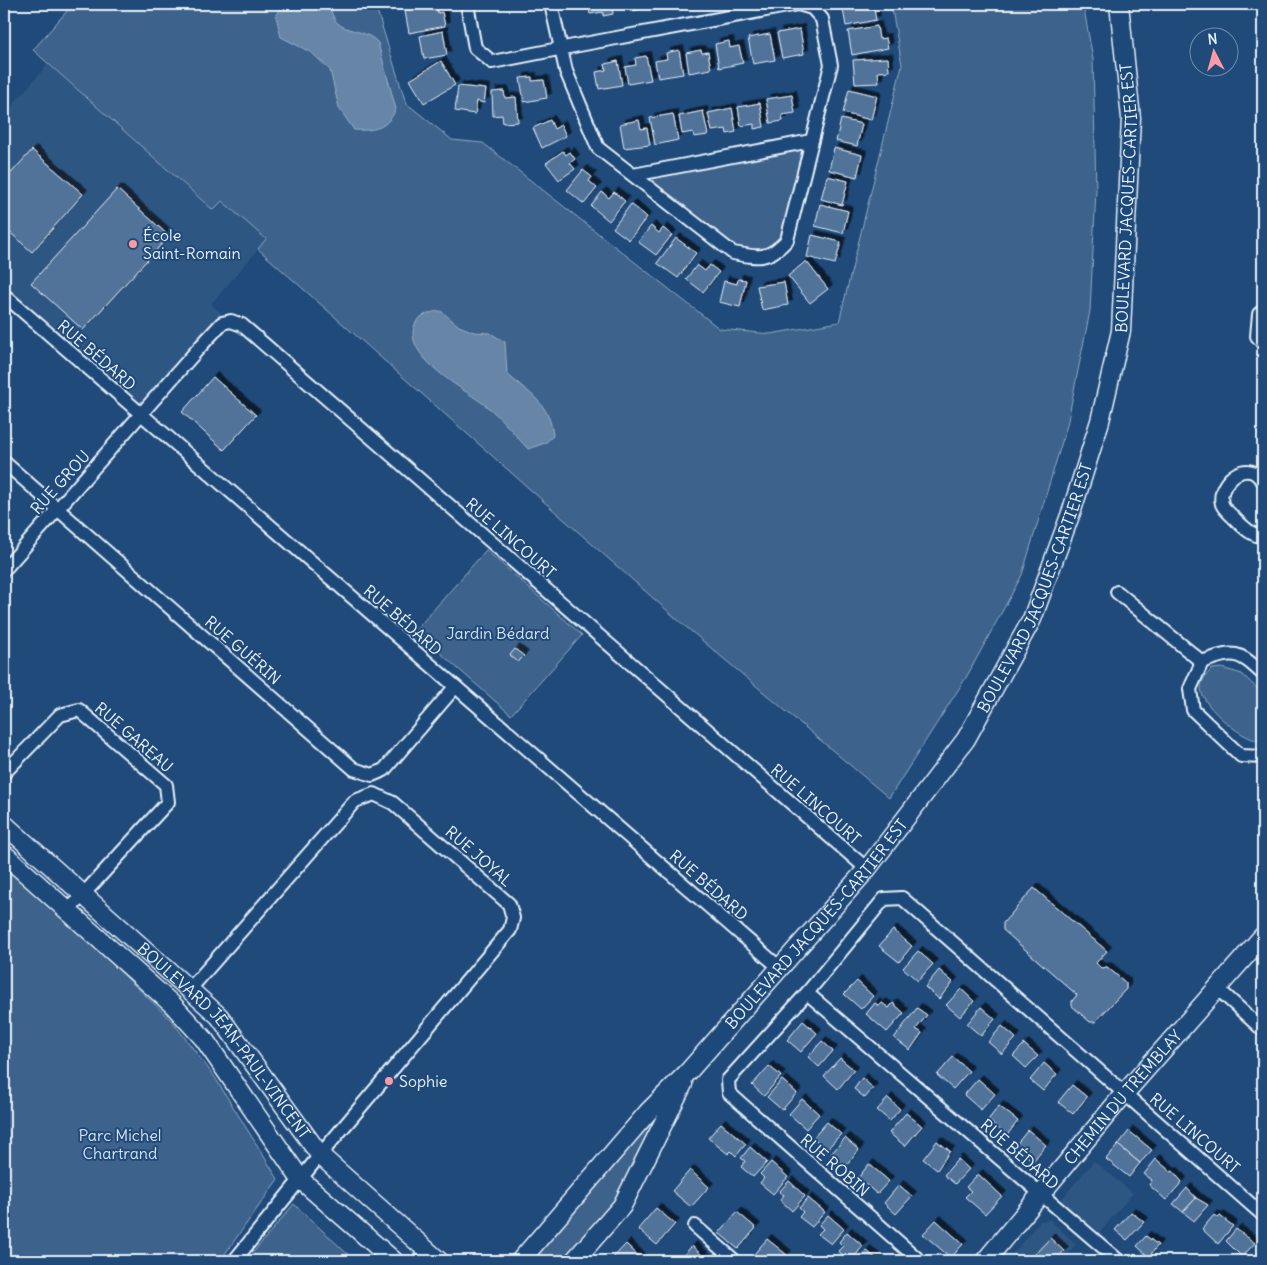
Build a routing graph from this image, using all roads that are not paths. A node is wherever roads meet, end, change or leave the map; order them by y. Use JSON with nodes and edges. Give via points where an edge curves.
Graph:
{"nodes":[{"id":1,"x":467,"y":4,"type":"edge"},
{"id":2,"x":551,"y":4,"type":"edge"},
{"id":3,"x":1119,"y":4,"type":"edge"},
{"id":4,"x":559,"y":49,"type":"junction"},
{"id":5,"x":811,"y":141,"type":"junction"},
{"id":6,"x":633,"y":175,"type":"junction"},
{"id":7,"x":4,"y":295,"type":"edge"},
{"id":8,"x":1263,"y":311,"type":"edge"},
{"id":9,"x":1263,"y":343,"type":"edge"},
{"id":10,"x":141,"y":415,"type":"junction"},
{"id":11,"x":4,"y":462,"type":"edge"},
{"id":12,"x":1263,"y":481,"type":"edge"},
{"id":13,"x":58,"y":509,"type":"junction"},
{"id":14,"x":1263,"y":536,"type":"edge"},
{"id":15,"x":4,"y":570,"type":"edge"},
{"id":16,"x":1117,"y":592,"type":"dead end"},
{"id":17,"x":1202,"y":662,"type":"junction"},
{"id":18,"x":1263,"y":674,"type":"edge"},
{"id":19,"x":455,"y":687,"type":"junction"},
{"id":20,"x":1263,"y":758,"type":"edge"},
{"id":21,"x":4,"y":773,"type":"edge"},
{"id":22,"x":4,"y":824,"type":"edge"},
{"id":23,"x":4,"y":854,"type":"edge"},
{"id":24,"x":867,"y":869,"type":"junction"},
{"id":25,"x":84,"y":894,"type":"junction"},
{"id":26,"x":68,"y":911,"type":"junction"},
{"id":27,"x":1263,"y":936,"type":"edge"},
{"id":28,"x":781,"y":969,"type":"junction"},
{"id":29,"x":1216,"y":987,"type":"junction"},
{"id":30,"x":190,"y":989,"type":"junction"},
{"id":31,"x":808,"y":993,"type":"junction"},
{"id":32,"x":1263,"y":1030,"type":"edge"},
{"id":33,"x":688,"y":1072,"type":"junction"},
{"id":34,"x":1124,"y":1094,"type":"junction"},
{"id":35,"x":320,"y":1155,"type":"junction"},
{"id":36,"x":301,"y":1180,"type":"junction"},
{"id":37,"x":1042,"y":1194,"type":"junction"},
{"id":38,"x":1263,"y":1215,"type":"edge"},
{"id":39,"x":695,"y":1226,"type":"dead end"},
{"id":40,"x":234,"y":1261,"type":"edge"},
{"id":41,"x":394,"y":1261,"type":"edge"},
{"id":42,"x":439,"y":1261,"type":"edge"},
{"id":43,"x":520,"y":1261,"type":"edge"},
{"id":44,"x":574,"y":1261,"type":"edge"},
{"id":45,"x":736,"y":1261,"type":"edge"},
{"id":46,"x":920,"y":1261,"type":"edge"},
{"id":47,"x":986,"y":1261,"type":"edge"},
{"id":48,"x":1119,"y":1261,"type":"edge"}],
"edges":[{"from":1,"to":4,"type":"street","via":[[475,48],[492,62]]},
{"from":2,"to":4,"type":"street"},
{"from":3,"to":24,"type":"main road","name":"BOULEVARD JACQUES-CARTIER EST","via":[[1131,118],[1121,331],[1100,421],[1032,619],[966,739]]},
{"from":4,"to":5,"type":"street","via":[[798,4],[812,8],[822,19],[831,65]]},
{"from":4,"to":6,"type":"street","via":[[598,148]]},
{"from":5,"to":6,"type":"street"},
{"from":5,"to":6,"type":"street","via":[[787,240],[775,253],[753,257],[733,253]]},
{"from":7,"to":10,"type":"street","name":"RUE BÉDARD"},
{"from":8,"to":9,"type":"street","via":[[1259,314],[1257,336]]},
{"from":10,"to":13,"type":"street","name":"RUE GROU"},
{"from":10,"to":19,"type":"street","name":"RUE BÉDARD"},
{"from":10,"to":24,"type":"street","name":"RUE LINCOURT","via":[[222,322],[242,325]]},
{"from":11,"to":13,"type":"street","name":"RUE GUÉRIN"},
{"from":12,"to":14,"type":"street","via":[[1254,472],[1244,471],[1234,475],[1223,487],[1221,496],[1222,505],[1243,527]]},
{"from":13,"to":15,"type":"street","name":"RUE GROU"},
{"from":13,"to":19,"type":"street","name":"RUE GUÉRIN","via":[[354,769],[372,775],[384,770]]},
{"from":16,"to":17,"type":"street"},
{"from":17,"to":18,"type":"street","via":[[1224,654],[1243,656]]},
{"from":17,"to":20,"type":"street","via":[[1190,688],[1193,710],[1242,756]]},
{"from":19,"to":28,"type":"street","name":"RUE BÉDARD"},
{"from":21,"to":25,"type":"street","name":"RUE GAREAU","via":[[60,715],[79,710],[166,785],[168,802]]},
{"from":22,"to":25,"type":"main road","name":"BOULEVARD JEAN-PAUL-VINCENT"},
{"from":23,"to":26,"type":"main road","name":"BOULEVARD JEAN-PAUL-VINCENT"},
{"from":24,"to":28,"type":"main road","name":"BOULEVARD JACQUES-CARTIER EST"},
{"from":25,"to":26,"type":"street","name":"RUE GAREAU"},
{"from":25,"to":30,"type":"main road","name":"BOULEVARD JEAN-PAUL-VINCENT"},
{"from":26,"to":36,"type":"main road","name":"BOULEVARD JEAN-PAUL-VINCENT","via":[[173,1005],[204,1039]]},
{"from":27,"to":29,"type":"main road","name":"CHEMIN DU TREMBLAY"},
{"from":28,"to":33,"type":"main road","name":"BOULEVARD JACQUES-CARTIER EST"},
{"from":29,"to":32,"type":"street"},
{"from":29,"to":34,"type":"main road","name":"CHEMIN DU TREMBLAY"},
{"from":30,"to":35,"type":"main road","name":"BOULEVARD JEAN-PAUL-VINCENT","via":[[219,1016]]},
{"from":30,"to":35,"type":"street","name":"RUE JOYAL","via":[[355,801],[374,794],[393,803],[509,904],[513,918],[510,930]]},
{"from":31,"to":34,"type":"street","name":"RUE LINCOURT","via":[[884,899],[902,898]]},
{"from":31,"to":37,"type":"street","name":"RUE BÉDARD"},
{"from":31,"to":46,"type":"street","name":"RUE ROBIN","via":[[728,1080],[729,1093]]},
{"from":33,"to":43,"type":"main road","name":"BOULEVARD JACQUES-CARTIER EST","via":[[648,1112]]},
{"from":33,"to":44,"type":"main road","name":"BOULEVARD JACQUES-CARTIER EST","via":[[622,1206]]},
{"from":34,"to":37,"type":"main road","name":"CHEMIN DU TREMBLAY"},
{"from":34,"to":38,"type":"street","name":"RUE LINCOURT"},
{"from":35,"to":36,"type":"street","name":"RUE JOYAL"},
{"from":35,"to":42,"type":"main road","name":"BOULEVARD JEAN-PAUL-VINCENT"},
{"from":36,"to":40,"type":"street","name":"RUE JOYAL"},
{"from":36,"to":41,"type":"main road","name":"BOULEVARD JEAN-PAUL-VINCENT"},
{"from":37,"to":47,"type":"main road","name":"CHEMIN DU TREMBLAY"},
{"from":37,"to":48,"type":"street","name":"RUE BÉDARD"},
{"from":39,"to":45,"type":"street"}]}
